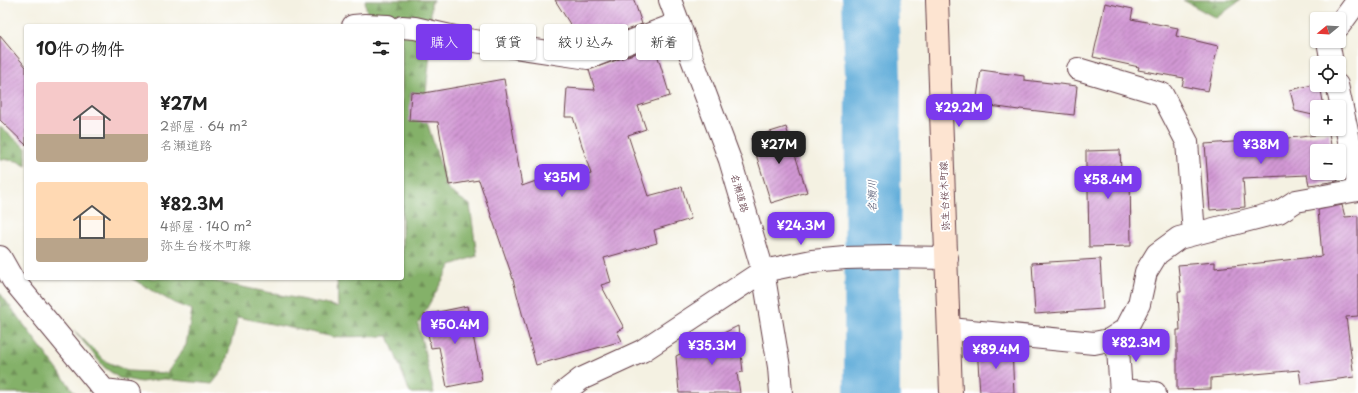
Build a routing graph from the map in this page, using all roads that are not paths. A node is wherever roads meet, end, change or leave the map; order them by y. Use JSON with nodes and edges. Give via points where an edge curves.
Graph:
{"nodes":[{"id":1,"x":670,"y":0,"type":"edge"},
{"id":2,"x":937,"y":0,"type":"edge"},
{"id":3,"x":1358,"y":0,"type":"edge"},
{"id":4,"x":1346,"y":16,"type":"edge"},
{"id":5,"x":679,"y":23,"type":"junction"},
{"id":6,"x":404,"y":27,"type":"edge"},
{"id":7,"x":1078,"y":69,"type":"dead end"},
{"id":8,"x":1339,"y":92,"type":"edge"},
{"id":9,"x":1358,"y":182,"type":"edge"},
{"id":10,"x":1358,"y":190,"type":"edge"},
{"id":11,"x":1194,"y":234,"type":"junction"},
{"id":12,"x":0,"y":257,"type":"edge"},
{"id":13,"x":947,"y":258,"type":"junction"},
{"id":14,"x":763,"y":271,"type":"junction"},
{"id":15,"x":950,"y":329,"type":"junction"},
{"id":16,"x":1117,"y":335,"type":"junction"},
{"id":17,"x":1121,"y":392,"type":"edge"},
{"id":18,"x":129,"y":393,"type":"edge"},
{"id":19,"x":563,"y":393,"type":"edge"},
{"id":20,"x":781,"y":393,"type":"edge"},
{"id":21,"x":951,"y":393,"type":"edge"},
{"id":22,"x":1155,"y":393,"type":"edge"}],
"edges":[{"from":1,"to":5,"type":"street","name":"名瀬道路"},
{"from":2,"to":13,"type":"main road","name":"弥生台桜木町線"},
{"from":3,"to":4,"type":"street"},
{"from":5,"to":6,"type":"street","via":[[588,58],[468,40]]},
{"from":5,"to":14,"type":"street","name":"名瀬道路","via":[[730,160]]},
{"from":7,"to":11,"type":"street","via":[[1162,94],[1187,142]]},
{"from":8,"to":9,"type":"street"},
{"from":10,"to":11,"type":"street","via":[[1296,201],[1279,212]]},
{"from":11,"to":16,"type":"street","via":[[1179,238],[1157,254],[1146,272],[1139,304],[1126,329]]},
{"from":12,"to":18,"type":"street","via":[[13,280],[104,390]]},
{"from":13,"to":14,"type":"street","via":[[845,258],[812,261]]},
{"from":13,"to":15,"type":"main road","name":"弥生台桜木町線"},
{"from":14,"to":19,"type":"street","via":[[642,351],[581,379]]},
{"from":14,"to":20,"type":"street","name":"名瀬道路"},
{"from":15,"to":16,"type":"street","via":[[1094,343],[1109,340]]},
{"from":15,"to":21,"type":"main road","name":"弥生台桜木町線"},
{"from":16,"to":17,"type":"street"},
{"from":17,"to":22,"type":"street"}]}
